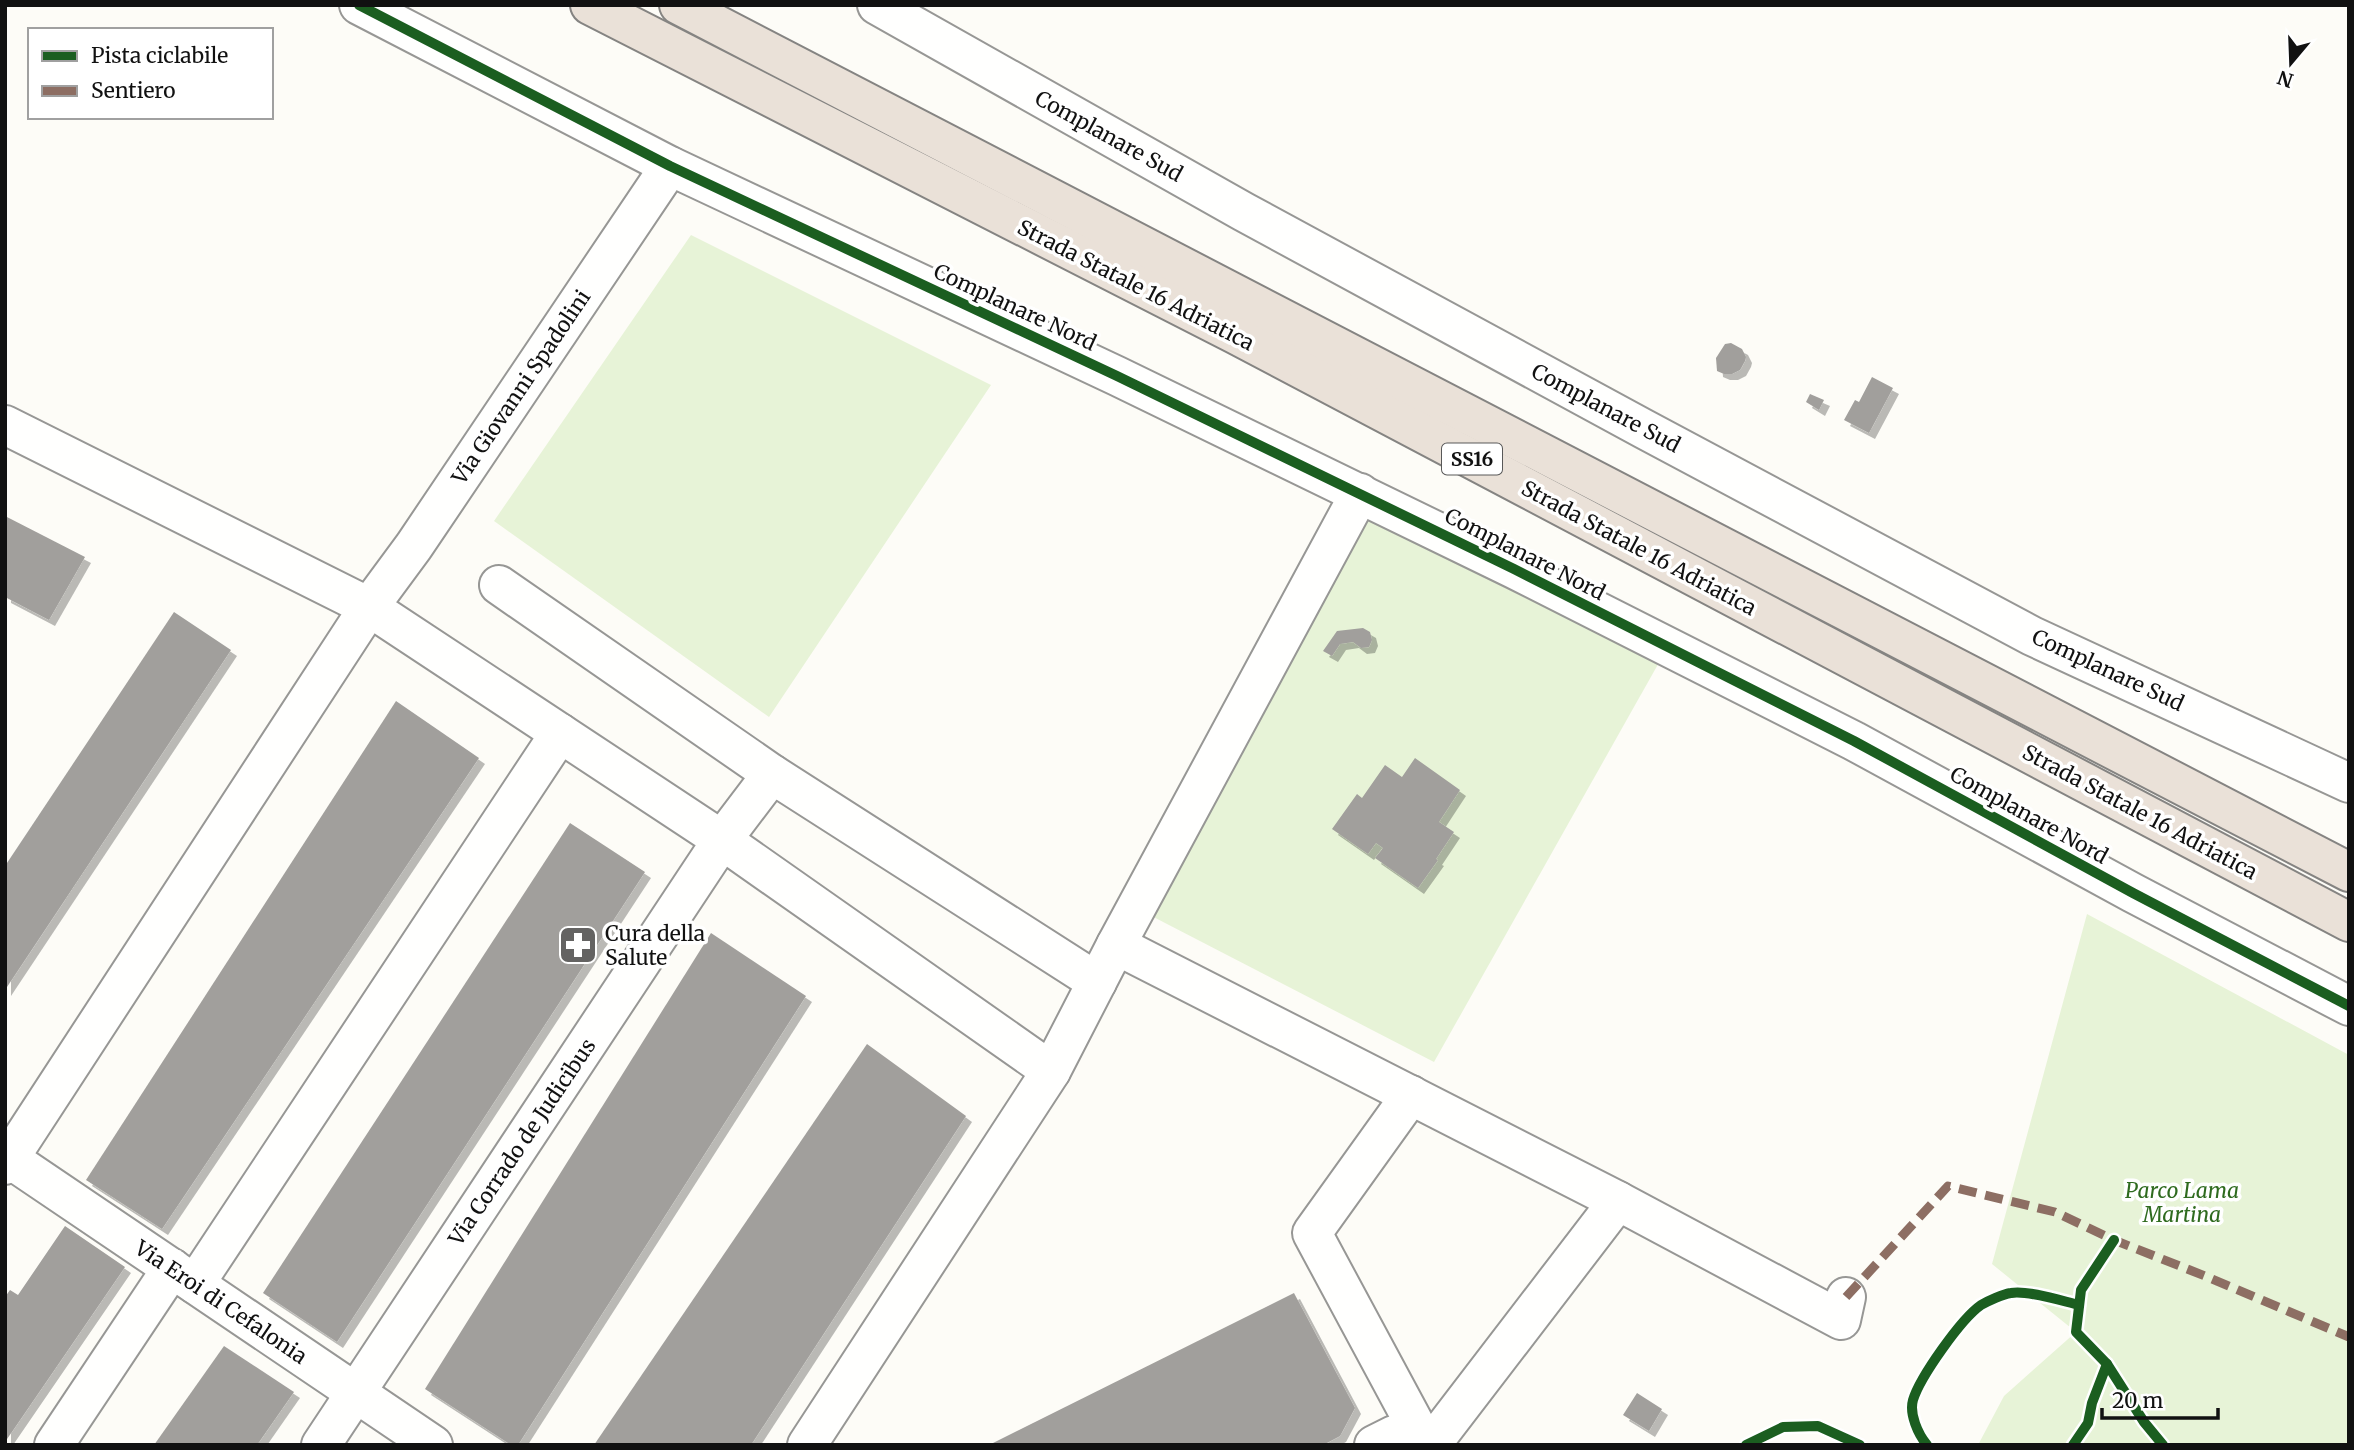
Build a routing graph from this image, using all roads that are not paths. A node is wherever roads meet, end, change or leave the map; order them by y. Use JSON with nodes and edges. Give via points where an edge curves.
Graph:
{"nodes":[{"id":1,"x":359,"y":5,"type":"edge"},
{"id":2,"x":590,"y":5,"type":"edge"},
{"id":3,"x":679,"y":5,"type":"edge"},
{"id":4,"x":877,"y":5,"type":"edge"},
{"id":5,"x":670,"y":166,"type":"junction"},
{"id":6,"x":5,"y":425,"type":"edge"},
{"id":7,"x":1360,"y":493,"type":"junction"},
{"id":8,"x":499,"y":585,"type":"dead end"},
{"id":9,"x":369,"y":607,"type":"junction"},
{"id":10,"x":560,"y":733,"type":"junction"},
{"id":11,"x":772,"y":775,"type":"junction"},
{"id":12,"x":2349,"y":783,"type":"edge"},
{"id":13,"x":722,"y":840,"type":"junction"},
{"id":14,"x":2349,"y":872,"type":"edge"},
{"id":15,"x":2349,"y":922,"type":"edge"},
{"id":16,"x":1116,"y":945,"type":"junction"},
{"id":17,"x":1097,"y":982,"type":"junction"},
{"id":18,"x":2349,"y":1006,"type":"edge"},
{"id":19,"x":1051,"y":1071,"type":"junction"},
{"id":20,"x":1410,"y":1095,"type":"junction"},
{"id":21,"x":7,"y":1162,"type":"edge"},
{"id":22,"x":1618,"y":1201,"type":"junction"},
{"id":23,"x":184,"y":1276,"type":"junction"},
{"id":24,"x":1846,"y":1297,"type":"dead end"},
{"id":25,"x":355,"y":1393,"type":"junction"},
{"id":26,"x":54,"y":1445,"type":"edge"},
{"id":27,"x":321,"y":1445,"type":"edge"},
{"id":28,"x":433,"y":1445,"type":"edge"},
{"id":29,"x":807,"y":1445,"type":"edge"},
{"id":30,"x":1374,"y":1445,"type":"edge"},
{"id":31,"x":1419,"y":1445,"type":"edge"},
{"id":32,"x":1428,"y":1445,"type":"edge"}],
"edges":[{"from":1,"to":5,"type":"street","name":"Complanare Nord"},
{"from":2,"to":15,"type":"highway","name":"Strada Statale 16 Adriatica","number":"SS16","via":[[1247,341]]},
{"from":3,"to":14,"type":"highway","name":"Strada Statale 16 Adriatica","number":"SS16"},
{"from":4,"to":12,"type":"street","name":"Complanare Sud","via":[[1256,219],[2032,636]]},
{"from":5,"to":7,"type":"street","name":"Complanare Nord"},
{"from":5,"to":9,"type":"street","name":"Via Giovanni Spadolini"},
{"from":6,"to":9,"type":"street"},
{"from":7,"to":16,"type":"street"},
{"from":7,"to":18,"type":"street","name":"Complanare Nord","via":[[1842,735]]},
{"from":8,"to":11,"type":"street"},
{"from":9,"to":10,"type":"street"},
{"from":9,"to":21,"type":"street","name":"Via Giovanni Spadolini"},
{"from":10,"to":13,"type":"street"},
{"from":10,"to":23,"type":"street"},
{"from":11,"to":13,"type":"street","name":"Via Corrado de Judicibus"},
{"from":11,"to":17,"type":"street"},
{"from":13,"to":19,"type":"street"},
{"from":13,"to":25,"type":"street","name":"Via Corrado de Judicibus"},
{"from":16,"to":17,"type":"street"},
{"from":16,"to":20,"type":"street"},
{"from":17,"to":19,"type":"street"},
{"from":19,"to":29,"type":"street"},
{"from":20,"to":22,"type":"street"},
{"from":20,"to":32,"type":"street","via":[[1312,1233]]},
{"from":21,"to":23,"type":"street","name":"Via Eroi di Cefalonia"},
{"from":22,"to":24,"type":"street","via":[[1840,1320]]},
{"from":22,"to":32,"type":"street"},
{"from":23,"to":25,"type":"street","name":"Via Eroi di Cefalonia"},
{"from":23,"to":26,"type":"street"},
{"from":25,"to":27,"type":"street","name":"Via Corrado de Judicibus"},
{"from":25,"to":28,"type":"street","name":"Via Eroi di Cefalonia"},
{"from":30,"to":31,"type":"street","via":[[1394,1434]]}]}
